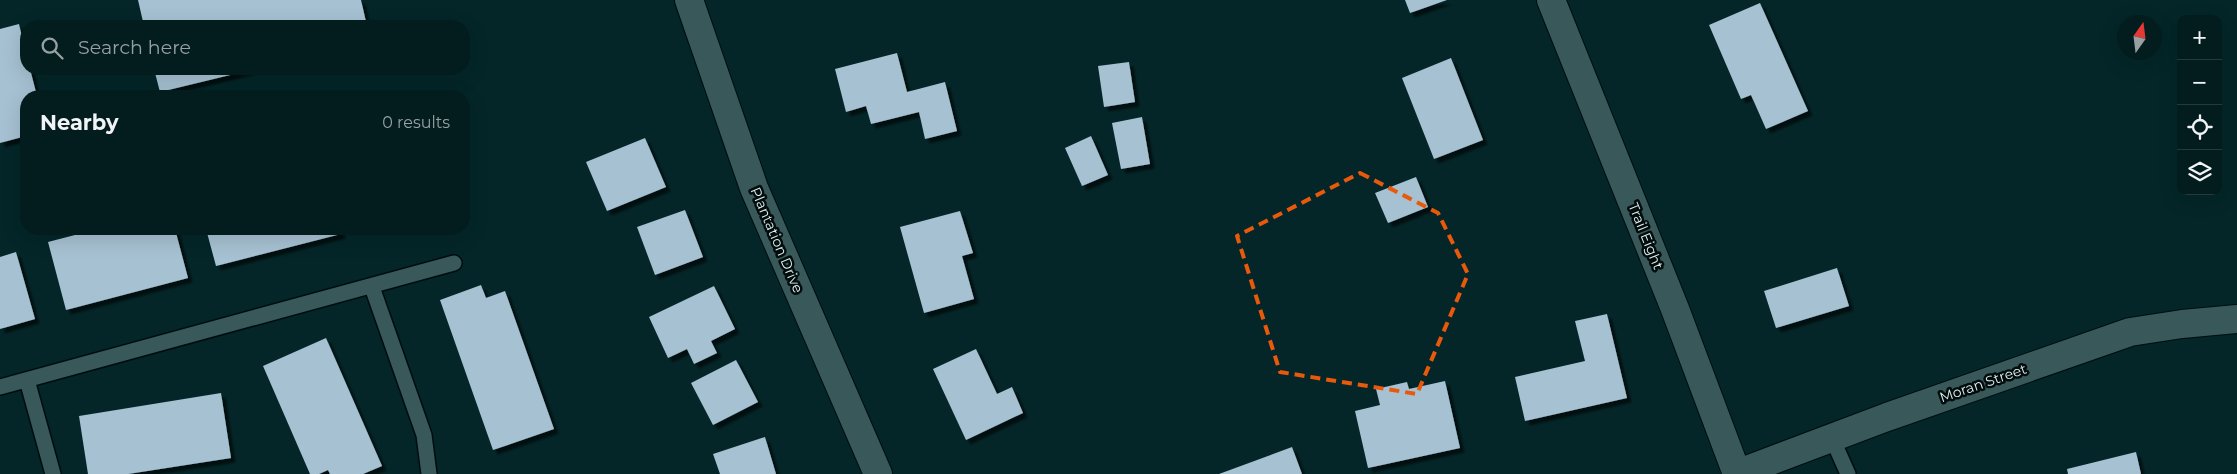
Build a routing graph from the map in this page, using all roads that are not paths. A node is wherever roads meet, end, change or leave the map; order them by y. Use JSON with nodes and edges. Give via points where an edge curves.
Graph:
{"nodes":[{"id":1,"x":690,"y":0,"type":"edge"},
{"id":2,"x":1551,"y":0,"type":"edge"},
{"id":3,"x":454,"y":263,"type":"dead end"},
{"id":4,"x":372,"y":287,"type":"junction"},
{"id":5,"x":2237,"y":319,"type":"edge"},
{"id":6,"x":26,"y":380,"type":"junction"},
{"id":7,"x":0,"y":387,"type":"edge"},
{"id":8,"x":1832,"y":438,"type":"junction"},
{"id":9,"x":52,"y":474,"type":"edge"},
{"id":10,"x":429,"y":474,"type":"edge"},
{"id":11,"x":878,"y":474,"type":"edge"},
{"id":12,"x":1737,"y":474,"type":"edge"},
{"id":13,"x":1848,"y":474,"type":"edge"}],
"edges":[{"from":1,"to":11,"type":"street","name":"Plantation Drive","via":[[754,188]]},
{"from":2,"to":12,"type":"street","name":"Trail Eight"},
{"from":3,"to":4,"type":"lane"},
{"from":4,"to":6,"type":"lane"},
{"from":4,"to":10,"type":"lane","via":[[424,436]]},
{"from":5,"to":8,"type":"street","name":"Moran Street","via":[[2130,332]]},
{"from":6,"to":7,"type":"lane"},
{"from":6,"to":9,"type":"lane"},
{"from":8,"to":12,"type":"street","name":"Moran Street"},
{"from":8,"to":13,"type":"lane"}]}
